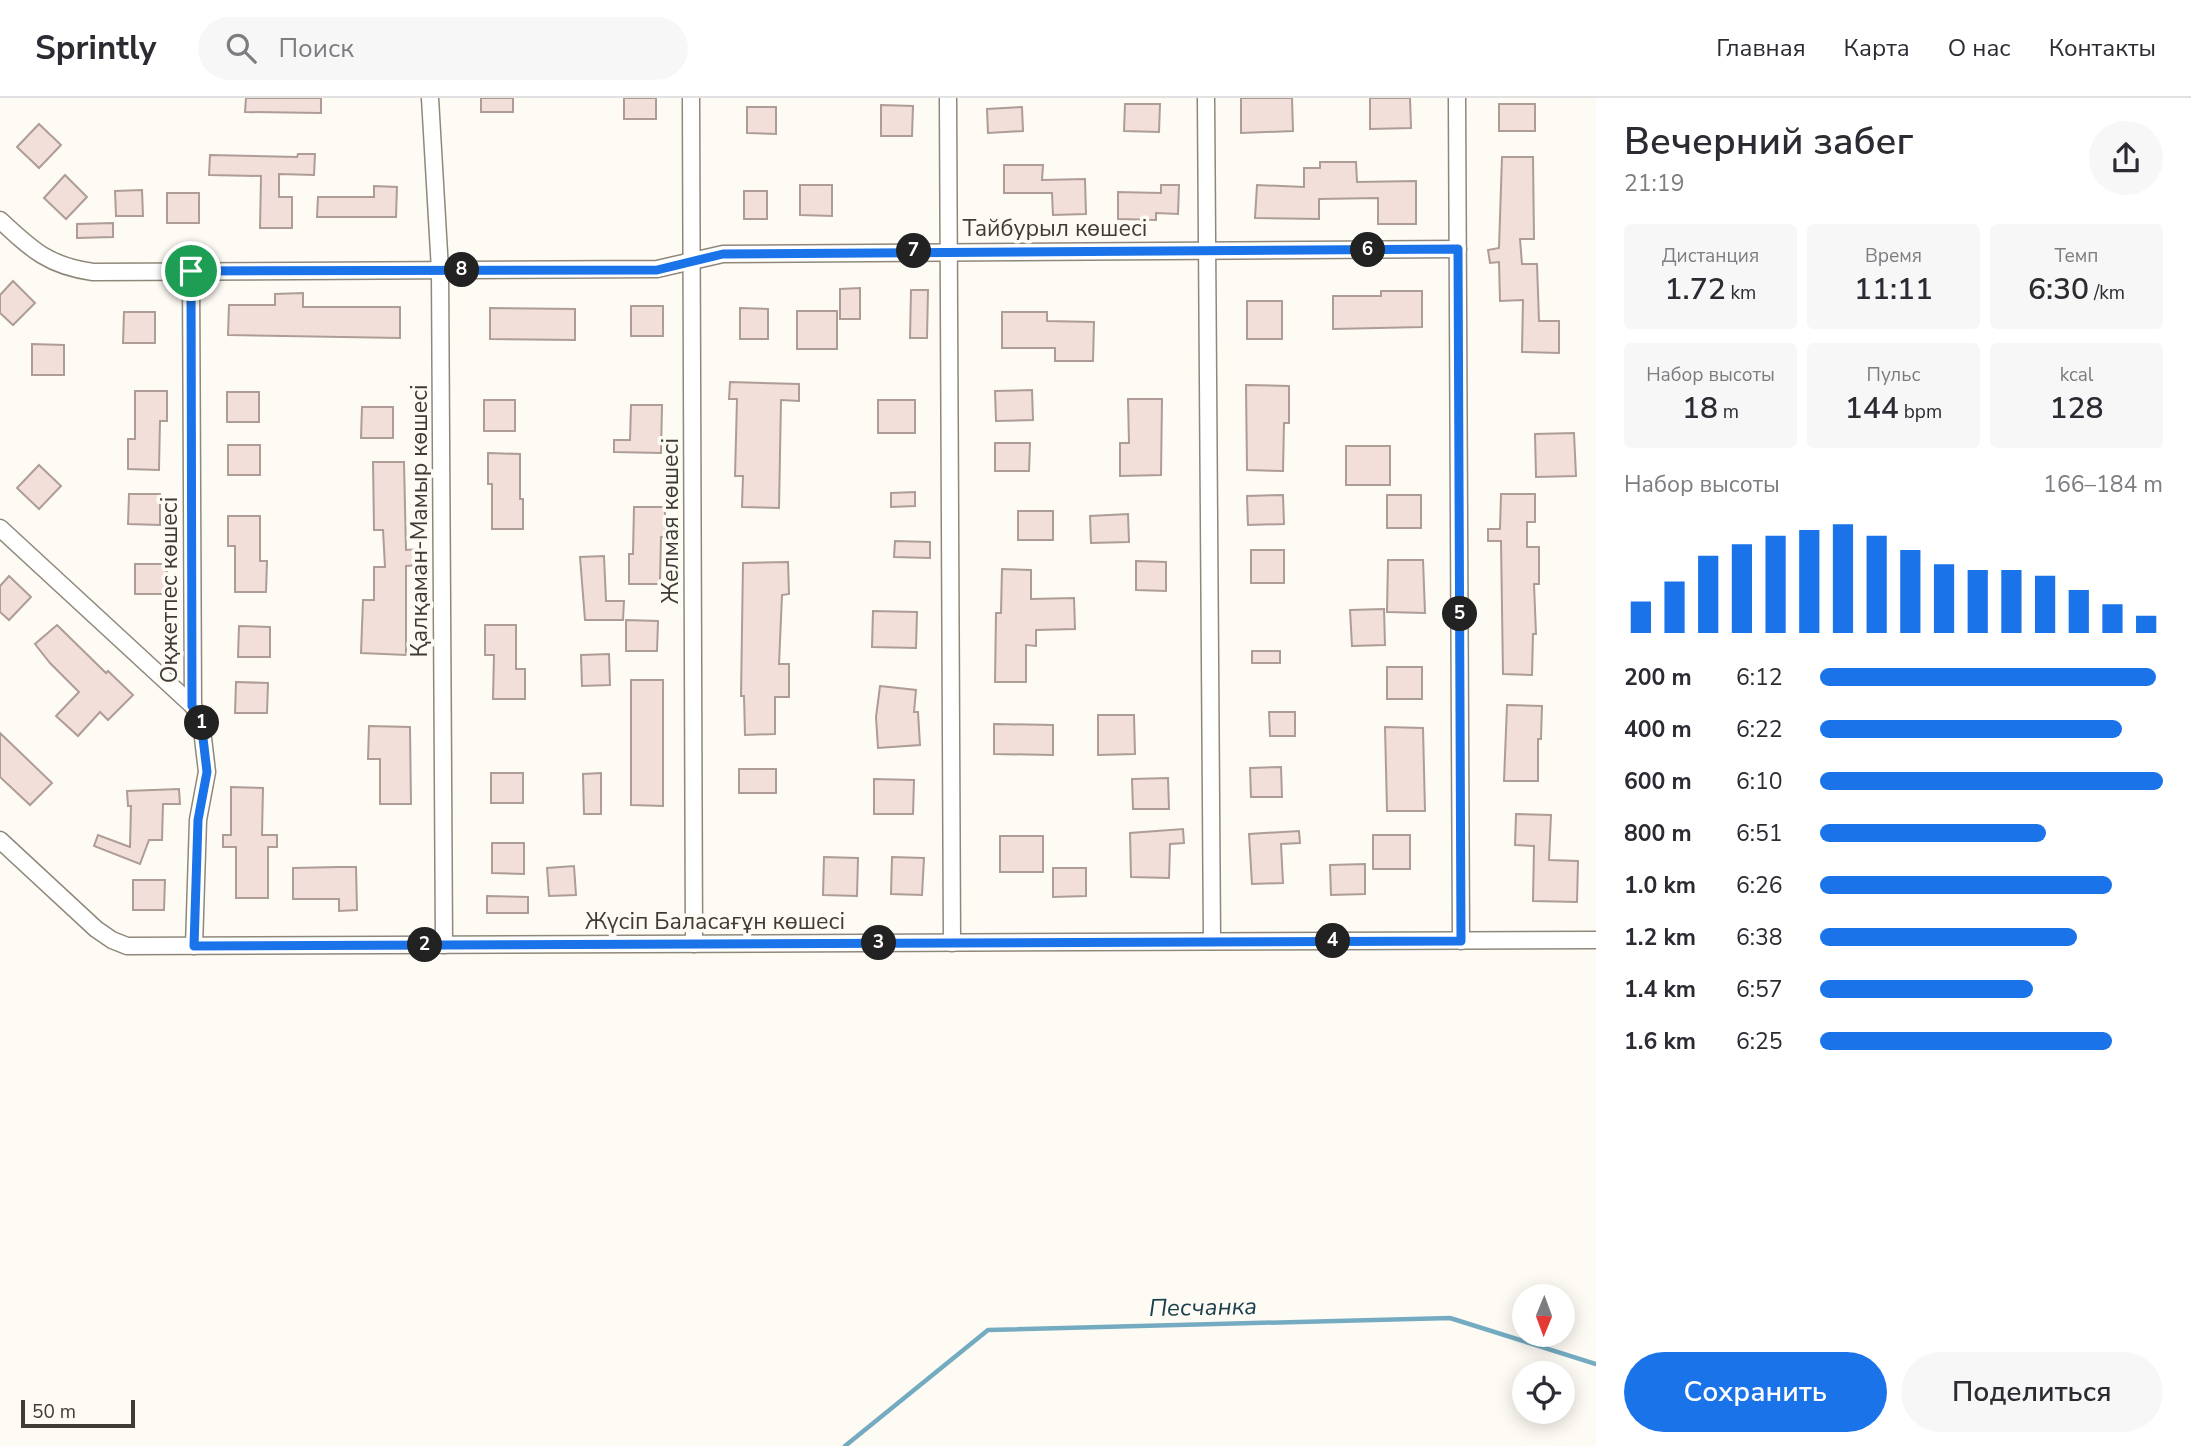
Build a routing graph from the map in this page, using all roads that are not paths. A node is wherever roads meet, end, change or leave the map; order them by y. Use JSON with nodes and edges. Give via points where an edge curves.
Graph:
{"nodes":[{"id":1,"x":429,"y":98,"type":"edge"},
{"id":2,"x":691,"y":98,"type":"edge"},
{"id":3,"x":948,"y":98,"type":"edge"},
{"id":4,"x":1206,"y":98,"type":"edge"},
{"id":5,"x":1457,"y":98,"type":"edge"},
{"id":6,"x":0,"y":220,"type":"edge"},
{"id":7,"x":1458,"y":249,"type":"junction"},
{"id":8,"x":948,"y":251,"type":"junction"},
{"id":9,"x":1206,"y":251,"type":"junction"},
{"id":10,"x":691,"y":261,"type":"junction"},
{"id":11,"x":440,"y":270,"type":"junction"},
{"id":12,"x":191,"y":271,"type":"junction"},
{"id":13,"x":0,"y":528,"type":"edge"},
{"id":14,"x":192,"y":706,"type":"junction"},
{"id":15,"x":0,"y":840,"type":"edge"},
{"id":16,"x":1596,"y":940,"type":"edge"},
{"id":17,"x":1212,"y":941,"type":"junction"},
{"id":18,"x":1461,"y":941,"type":"junction"},
{"id":19,"x":952,"y":943,"type":"junction"},
{"id":20,"x":694,"y":944,"type":"junction"},
{"id":21,"x":444,"y":945,"type":"junction"},
{"id":22,"x":194,"y":946,"type":"junction"}],
"edges":[{"from":1,"to":11,"type":"street","name":"Қалқаман-Мамыр көшесі"},
{"from":2,"to":10,"type":"street","name":"Желмая көшесі"},
{"from":3,"to":8,"type":"street"},
{"from":4,"to":9,"type":"street"},
{"from":5,"to":7,"type":"street"},
{"from":6,"to":12,"type":"street","name":"Тайбурыл көшесі","via":[[35,252],[73,270]]},
{"from":7,"to":9,"type":"street","name":"Тайбурыл көшесі"},
{"from":7,"to":18,"type":"street"},
{"from":8,"to":9,"type":"street","name":"Тайбурыл көшесі"},
{"from":8,"to":10,"type":"street","name":"Тайбурыл көшесі","via":[[723,254]]},
{"from":8,"to":19,"type":"street"},
{"from":9,"to":17,"type":"street"},
{"from":10,"to":11,"type":"street","name":"Тайбурыл көшесі","via":[[657,270]]},
{"from":10,"to":20,"type":"street","name":"Желмая көшесі"},
{"from":11,"to":12,"type":"street","name":"Тайбурыл көшесі"},
{"from":11,"to":21,"type":"street","name":"Қалқаман-Мамыр көшесі"},
{"from":12,"to":14,"type":"street","name":"Оқжетпес көшесі"},
{"from":13,"to":14,"type":"street"},
{"from":14,"to":22,"type":"street","name":"Оқжетпес көшесі","via":[[201,721],[207,772],[198,820]]},
{"from":15,"to":22,"type":"street","name":"Жүсіп Баласағұн көшесі","via":[[112,940],[127,946]]},
{"from":16,"to":18,"type":"street","name":"Жүсіп Баласағұн көшесі"},
{"from":17,"to":18,"type":"street","name":"Жүсіп Баласағұн көшесі"},
{"from":17,"to":19,"type":"street","name":"Жүсіп Баласағұн көшесі"},
{"from":19,"to":20,"type":"street","name":"Жүсіп Баласағұн көшесі"},
{"from":20,"to":21,"type":"street","name":"Жүсіп Баласағұн көшесі"},
{"from":21,"to":22,"type":"street","name":"Жүсіп Баласағұн көшесі"}]}
